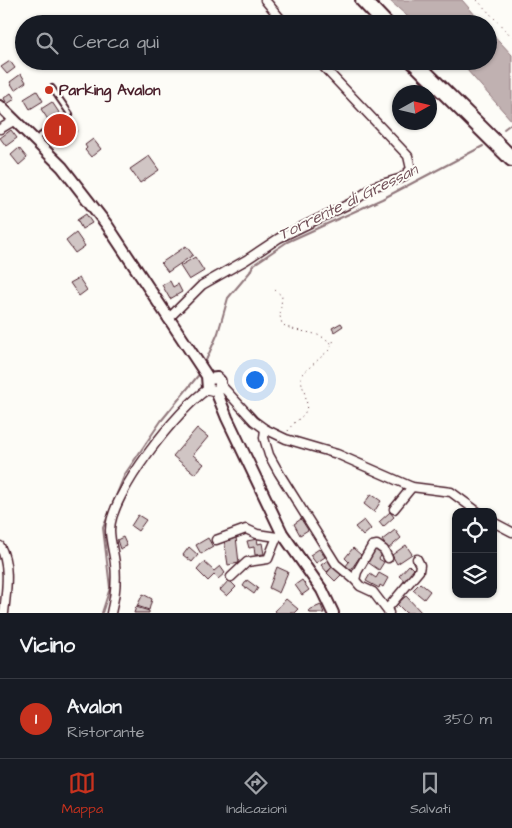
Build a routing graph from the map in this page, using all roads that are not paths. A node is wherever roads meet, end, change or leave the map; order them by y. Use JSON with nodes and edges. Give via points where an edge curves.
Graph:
{"nodes":[{"id":1,"x":265,"y":0,"type":"edge"},
{"id":2,"x":352,"y":0,"type":"edge"},
{"id":3,"x":363,"y":0,"type":"edge"},
{"id":4,"x":278,"y":15,"type":"edge"},
{"id":5,"x":366,"y":15,"type":"edge"},
{"id":6,"x":377,"y":15,"type":"edge"},
{"id":7,"x":327,"y":70,"type":"edge"},
{"id":8,"x":422,"y":70,"type":"edge"},
{"id":9,"x":433,"y":70,"type":"edge"},
{"id":10,"x":52,"y":88,"type":"dead end"},
{"id":11,"x":0,"y":106,"type":"edge"},
{"id":12,"x":15,"y":120,"type":"junction"},
{"id":13,"x":0,"y":129,"type":"edge"},
{"id":14,"x":36,"y":139,"type":"junction"},
{"id":15,"x":512,"y":149,"type":"edge"},
{"id":16,"x":512,"y":159,"type":"edge"},
{"id":17,"x":168,"y":318,"type":"junction"},
{"id":18,"x":214,"y":386,"type":"junction"},
{"id":19,"x":265,"y":429,"type":"junction"},
{"id":20,"x":412,"y":487,"type":"junction"},
{"id":21,"x":473,"y":508,"type":"edge"},
{"id":22,"x":394,"y":509,"type":"dead end"},
{"id":23,"x":497,"y":524,"type":"edge"},
{"id":24,"x":512,"y":532,"type":"edge"},
{"id":25,"x":280,"y":535,"type":"junction"},
{"id":26,"x":216,"y":540,"type":"dead end"},
{"id":27,"x":0,"y":546,"type":"edge"},
{"id":28,"x":388,"y":558,"type":"dead end"},
{"id":29,"x":417,"y":559,"type":"dead end"},
{"id":30,"x":231,"y":577,"type":"dead end"},
{"id":31,"x":355,"y":580,"type":"junction"},
{"id":32,"x":388,"y":611,"type":"edge"},
{"id":33,"x":4,"y":613,"type":"edge"},
{"id":34,"x":111,"y":613,"type":"edge"},
{"id":35,"x":333,"y":613,"type":"edge"}],
"edges":[{"from":1,"to":4,"type":"street"},
{"from":2,"to":5,"type":"highway"},
{"from":3,"to":6,"type":"highway"},
{"from":7,"to":17,"type":"street","via":[[408,156],[411,169],[402,178],[375,186],[352,202],[280,238],[202,286]]},
{"from":8,"to":16,"type":"highway"},
{"from":9,"to":15,"type":"highway"},
{"from":10,"to":14,"type":"lane","via":[[70,114]]},
{"from":11,"to":12,"type":"main road"},
{"from":12,"to":13,"type":"street"},
{"from":12,"to":14,"type":"main road"},
{"from":14,"to":17,"type":"main road","via":[[62,166],[107,225]]},
{"from":17,"to":18,"type":"main road"},
{"from":18,"to":19,"type":"street"},
{"from":18,"to":25,"type":"main road"},
{"from":18,"to":34,"type":"street","via":[[195,397],[151,447],[112,516],[110,530],[116,596]]},
{"from":19,"to":20,"type":"street","via":[[286,439],[337,454]]},
{"from":19,"to":31,"type":"street","via":[[269,455],[278,473],[336,564]]},
{"from":20,"to":21,"type":"street","via":[[451,492]]},
{"from":20,"to":22,"type":"street"},
{"from":23,"to":24,"type":"street"},
{"from":25,"to":26,"type":"street","via":[[257,534],[246,529]]},
{"from":25,"to":30,"type":"street","via":[[268,559],[247,562]]},
{"from":25,"to":35,"type":"main road","via":[[322,590]]},
{"from":27,"to":33,"type":"street","via":[[8,585]]},
{"from":28,"to":31,"type":"street","via":[[384,550],[377,545],[372,546]]},
{"from":29,"to":32,"type":"street","via":[[419,571]]},
{"from":31,"to":32,"type":"street","via":[[373,592]]}]}
